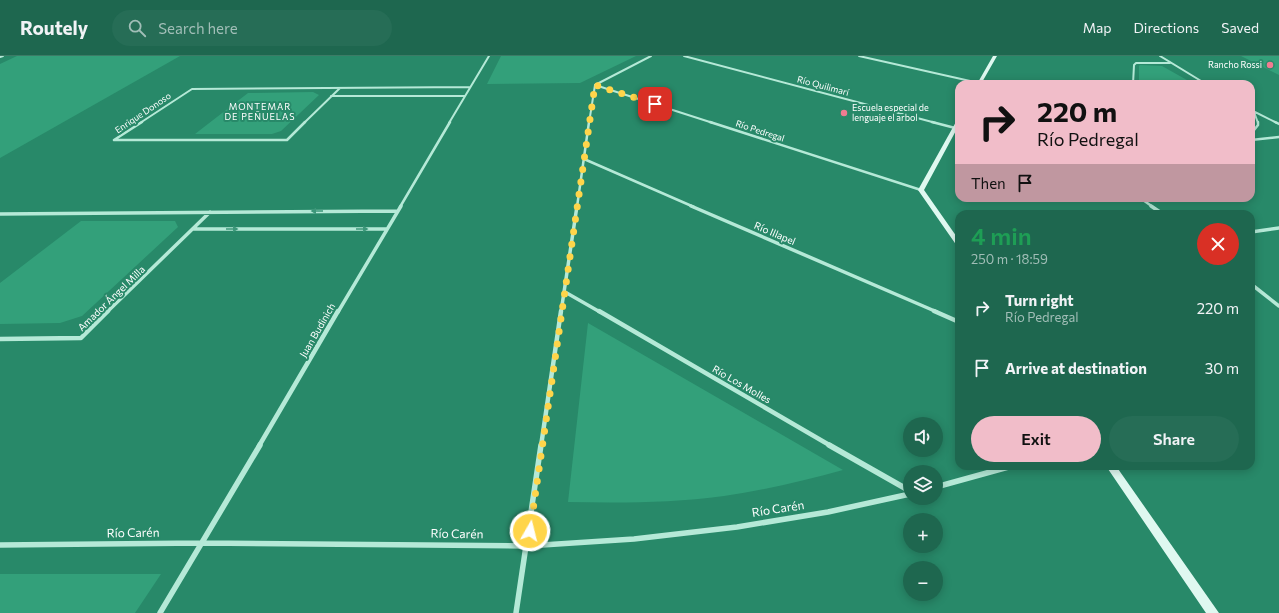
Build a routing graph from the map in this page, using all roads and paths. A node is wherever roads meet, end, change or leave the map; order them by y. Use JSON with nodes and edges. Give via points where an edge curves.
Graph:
{"nodes":[{"id":1,"x":3,"y":56,"type":"edge"},
{"id":2,"x":489,"y":56,"type":"edge"},
{"id":3,"x":651,"y":56,"type":"edge"},
{"id":4,"x":684,"y":56,"type":"edge"},
{"id":5,"x":859,"y":56,"type":"edge"},
{"id":6,"x":995,"y":56,"type":"edge"},
{"id":7,"x":1160,"y":56,"type":"edge"},
{"id":8,"x":0,"y":58,"type":"edge"},
{"id":9,"x":1170,"y":63,"type":"junction"},
{"id":10,"x":962,"y":80,"type":"edge"},
{"id":11,"x":981,"y":80,"type":"edge"},
{"id":12,"x":1133,"y":80,"type":"edge"},
{"id":13,"x":1199,"y":80,"type":"edge"},
{"id":14,"x":595,"y":85,"type":"junction"},
{"id":15,"x":470,"y":87,"type":"junction"},
{"id":16,"x":340,"y":88,"type":"junction"},
{"id":17,"x":331,"y":96,"type":"junction"},
{"id":18,"x":465,"y":96,"type":"junction"},
{"id":19,"x":1255,"y":112,"type":"edge"},
{"id":20,"x":1255,"y":115,"type":"edge"},
{"id":21,"x":1279,"y":124,"type":"edge"},
{"id":22,"x":955,"y":127,"type":"edge"},
{"id":23,"x":1255,"y":129,"type":"edge"},
{"id":24,"x":955,"y":131,"type":"edge"},
{"id":25,"x":1279,"y":137,"type":"edge"},
{"id":26,"x":1255,"y":140,"type":"edge"},
{"id":27,"x":584,"y":159,"type":"junction"},
{"id":28,"x":921,"y":190,"type":"junction"},
{"id":29,"x":1146,"y":202,"type":"edge"},
{"id":30,"x":1157,"y":210,"type":"edge"},
{"id":31,"x":398,"y":211,"type":"junction"},
{"id":32,"x":210,"y":212,"type":"junction"},
{"id":33,"x":0,"y":214,"type":"edge"},
{"id":34,"x":1279,"y":228,"type":"edge"},
{"id":35,"x":193,"y":229,"type":"junction"},
{"id":36,"x":387,"y":229,"type":"junction"},
{"id":37,"x":1255,"y":231,"type":"edge"},
{"id":38,"x":955,"y":239,"type":"edge"},
{"id":39,"x":1255,"y":287,"type":"edge"},
{"id":40,"x":565,"y":292,"type":"junction"},
{"id":41,"x":1279,"y":306,"type":"edge"},
{"id":42,"x":955,"y":320,"type":"edge"},
{"id":43,"x":0,"y":338,"type":"edge"},
{"id":44,"x":998,"y":470,"type":"edge"},
{"id":45,"x":1114,"y":470,"type":"edge"},
{"id":46,"x":943,"y":485,"type":"edge"},
{"id":47,"x":903,"y":487,"type":"edge"},
{"id":48,"x":903,"y":496,"type":"edge"},
{"id":49,"x":202,"y":543,"type":"junction"},
{"id":50,"x":0,"y":545,"type":"edge"},
{"id":51,"x":527,"y":546,"type":"junction"},
{"id":52,"x":160,"y":613,"type":"edge"},
{"id":53,"x":516,"y":613,"type":"edge"},
{"id":54,"x":1213,"y":613,"type":"edge"}],
"edges":[{"from":1,"to":8,"type":"street"},
{"from":2,"to":15,"type":"street","name":"Juan Budinich"},
{"from":3,"to":14,"type":"street"},
{"from":4,"to":22,"type":"street","name":"Río Quilimarí"},
{"from":5,"to":10,"type":"street"},
{"from":6,"to":11,"type":"main road"},
{"from":7,"to":9,"type":"street"},
{"from":9,"to":12,"type":"street","via":[[1136,62]]},
{"from":9,"to":13,"type":"street"},
{"from":14,"to":27,"type":"street"},
{"from":14,"to":28,"type":"street","name":"Río Pedregal"},
{"from":15,"to":16,"type":"street","name":"Enrique Donoso"},
{"from":15,"to":18,"type":"street","name":"Juan Budinich"},
{"from":16,"to":17,"type":"street","name":"Enrique Donoso"},
{"from":16,"to":17,"type":"street","name":"Enrique Donoso","via":[[192,88],[114,140],[287,140]]},
{"from":17,"to":18,"type":"street"},
{"from":18,"to":31,"type":"street","name":"Juan Budinich"},
{"from":19,"to":21,"type":"street"},
{"from":20,"to":23,"type":"street","via":[[1258,125]]},
{"from":24,"to":28,"type":"main road"},
{"from":25,"to":26,"type":"street"},
{"from":27,"to":40,"type":"street"},
{"from":27,"to":42,"type":"street","name":"Río Illapel"},
{"from":28,"to":38,"type":"main road"},
{"from":29,"to":30,"type":"street"},
{"from":31,"to":32,"type":"street","one_way":true},
{"from":31,"to":36,"type":"street","name":"Juan Budinich"},
{"from":32,"to":33,"type":"street"},
{"from":32,"to":35,"type":"street","name":"Amador Ángel Milla"},
{"from":34,"to":37,"type":"street"},
{"from":35,"to":36,"type":"street","one_way":true},
{"from":35,"to":43,"type":"street","name":"Amador Ángel Milla","via":[[81,338]]},
{"from":36,"to":49,"type":"street","name":"Juan Budinich"},
{"from":39,"to":41,"type":"street"},
{"from":40,"to":47,"type":"street","name":"Río Los Molles"},
{"from":40,"to":51,"type":"street"},
{"from":44,"to":46,"type":"street"},
{"from":45,"to":54,"type":"main road"},
{"from":48,"to":51,"type":"street","name":"Río Carén","via":[[828,512],[737,527],[634,539]]},
{"from":49,"to":50,"type":"street","name":"Río Carén"},
{"from":49,"to":51,"type":"street","name":"Río Carén"},
{"from":49,"to":52,"type":"street","name":"Juan Budinich"},
{"from":51,"to":53,"type":"street"}]}
